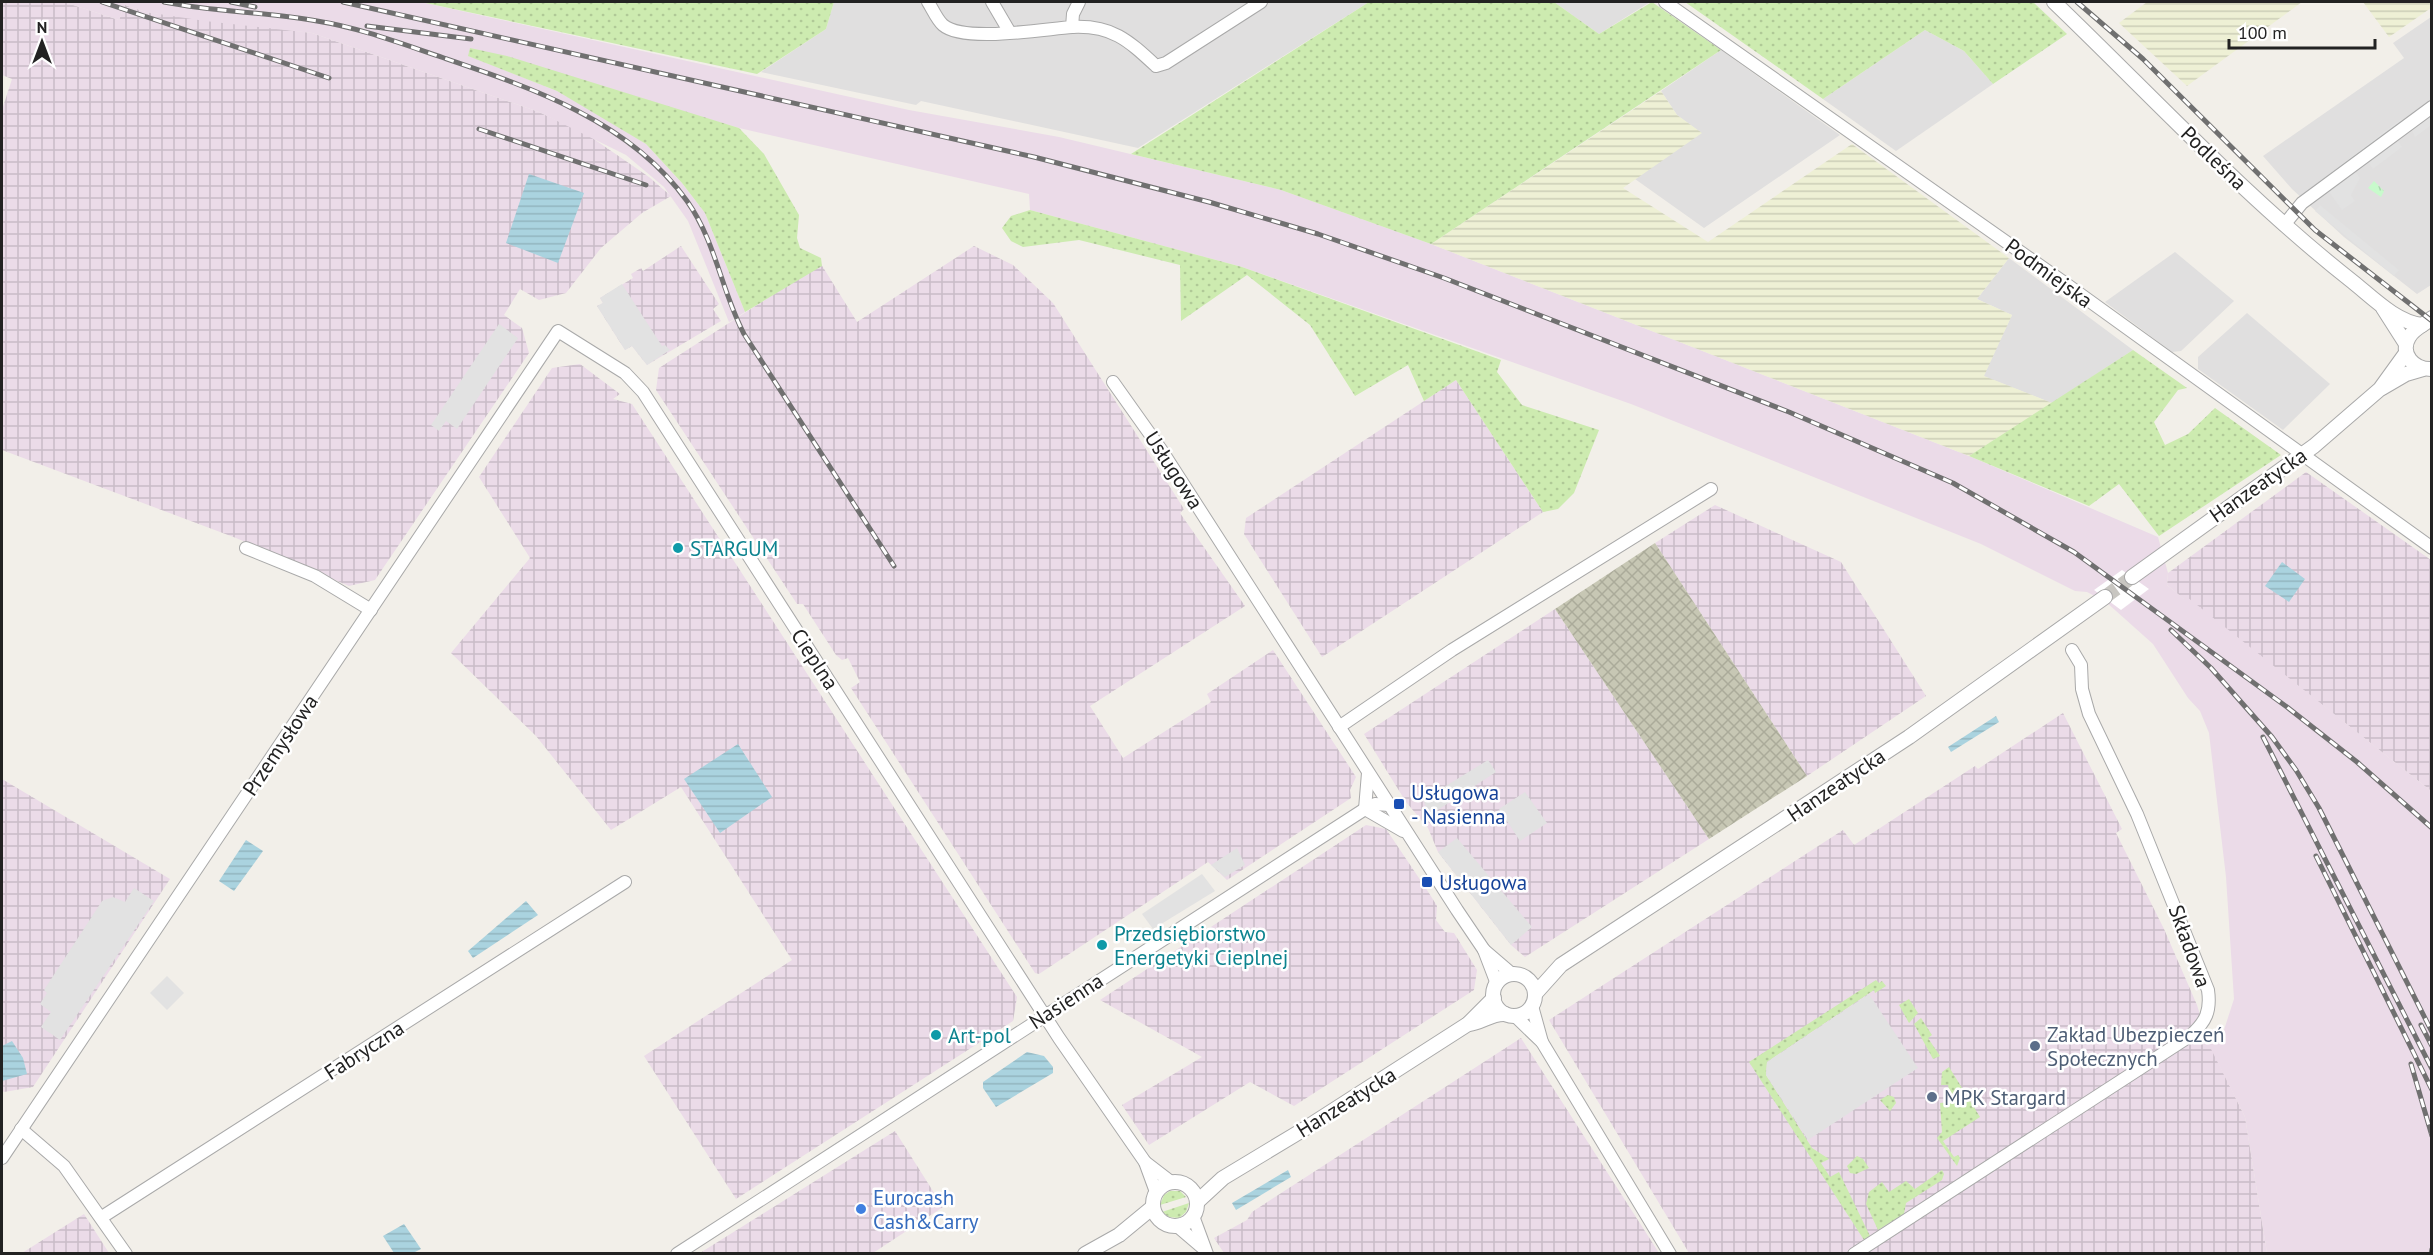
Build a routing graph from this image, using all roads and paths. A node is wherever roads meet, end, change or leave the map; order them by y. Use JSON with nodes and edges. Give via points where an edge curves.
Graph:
{"nodes":[{"id":1,"x":928,"y":2,"type":"edge"},
{"id":2,"x":992,"y":2,"type":"edge"},
{"id":3,"x":1079,"y":2,"type":"edge"},
{"id":4,"x":1261,"y":2,"type":"edge"},
{"id":5,"x":1665,"y":2,"type":"edge"},
{"id":6,"x":2054,"y":2,"type":"edge"},
{"id":7,"x":1072,"y":27,"type":"junction"},
{"id":8,"x":1009,"y":32,"type":"junction"},
{"id":9,"x":2432,"y":107,"type":"edge"},
{"id":10,"x":2284,"y":225,"type":"junction"},
{"id":11,"x":2382,"y":306,"type":"junction"},
{"id":12,"x":2427,"y":322,"type":"edge"},
{"id":13,"x":558,"y":331,"type":"joint"},
{"id":14,"x":2406,"y":348,"type":"junction"},
{"id":15,"x":2427,"y":369,"type":"edge"},
{"id":16,"x":1113,"y":382,"type":"dead end"},
{"id":17,"x":2380,"y":389,"type":"junction"},
{"id":18,"x":2301,"y":455,"type":"junction"},
{"id":19,"x":1711,"y":489,"type":"dead end"},
{"id":20,"x":246,"y":548,"type":"dead end"},
{"id":21,"x":2432,"y":548,"type":"edge"},
{"id":22,"x":2132,"y":577,"type":"tunnel mouth"},
{"id":23,"x":2105,"y":597,"type":"tunnel mouth"},
{"id":24,"x":370,"y":610,"type":"junction"},
{"id":25,"x":2072,"y":650,"type":"dead end"},
{"id":26,"x":1339,"y":727,"type":"junction"},
{"id":27,"x":1368,"y":773,"type":"junction"},
{"id":28,"x":1389,"y":805,"type":"junction"},
{"id":29,"x":1365,"y":809,"type":"junction"},
{"id":30,"x":1408,"y":834,"type":"junction"},
{"id":31,"x":625,"y":882,"type":"dead end"},
{"id":32,"x":1484,"y":950,"type":"junction"},
{"id":33,"x":1560,"y":965,"type":"junction"},
{"id":34,"x":1518,"y":975,"type":"junction"},
{"id":35,"x":1497,"y":984,"type":"junction"},
{"id":36,"x":1494,"y":998,"type":"junction"},
{"id":37,"x":1534,"y":1000,"type":"junction"},
{"id":38,"x":1044,"y":1015,"type":"junction"},
{"id":39,"x":1510,"y":1015,"type":"junction"},
{"id":40,"x":1468,"y":1024,"type":"junction"},
{"id":41,"x":1542,"y":1042,"type":"junction"},
{"id":42,"x":21,"y":1129,"type":"junction"},
{"id":43,"x":2,"y":1158,"type":"edge"},
{"id":44,"x":1145,"y":1162,"type":"junction"},
{"id":45,"x":1222,"y":1178,"type":"junction"},
{"id":46,"x":1171,"y":1182,"type":"junction"},
{"id":47,"x":1188,"y":1187,"type":"junction"},
{"id":48,"x":1156,"y":1192,"type":"junction"},
{"id":49,"x":1197,"y":1202,"type":"junction"},
{"id":50,"x":1152,"y":1207,"type":"junction"},
{"id":51,"x":1193,"y":1216,"type":"junction"},
{"id":52,"x":102,"y":1217,"type":"junction"},
{"id":53,"x":1162,"y":1222,"type":"junction"},
{"id":54,"x":1177,"y":1226,"type":"junction"},
{"id":55,"x":1119,"y":1234,"type":"junction"},
{"id":56,"x":1206,"y":1251,"type":"edge"},
{"id":57,"x":126,"y":1254,"type":"edge"},
{"id":58,"x":677,"y":1254,"type":"edge"},
{"id":59,"x":1085,"y":1254,"type":"edge"},
{"id":60,"x":1670,"y":1254,"type":"edge"},
{"id":61,"x":1854,"y":1254,"type":"edge"}],
"edges":[{"from":1,"to":8,"type":"street","via":[[942,25],[956,31]]},
{"from":2,"to":8,"type":"street"},
{"from":3,"to":7,"type":"street"},
{"from":4,"to":7,"type":"street","via":[[1156,66],[1119,35],[1104,28]]},
{"from":5,"to":18,"type":"street","name":"Podmiejska","via":[[1857,135]]},
{"from":6,"to":10,"type":"street","name":"Podleśna"},
{"from":7,"to":8,"type":"street"},
{"from":9,"to":10,"type":"street","via":[[2302,203]]},
{"from":10,"to":11,"type":"street","name":"Podleśna"},
{"from":11,"to":12,"type":"street","name":"Podleśna","via":[[2407,322]]},
{"from":11,"to":14,"type":"street","name":"Podleśna"},
{"from":12,"to":14,"type":"street","name":"Hanzeatycka","via":[[2410,335]]},
{"from":13,"to":24,"type":"street","name":"Przemysłowa"},
{"from":13,"to":38,"type":"street","name":"Cieplna","via":[[625,373],[643,392]]},
{"from":14,"to":15,"type":"street","name":"Podleśna","via":[[2411,362]]},
{"from":14,"to":17,"type":"street","name":"Hanzeatycka"},
{"from":15,"to":17,"type":"street","name":"Hanzeatycka","via":[[2406,374]]},
{"from":16,"to":26,"type":"street","name":"Usługowa","via":[[1162,451]]},
{"from":17,"to":18,"type":"street","name":"Hanzeatycka"},
{"from":18,"to":21,"type":"street","name":"Podmiejska"},
{"from":18,"to":22,"type":"street","name":"Hanzeatycka"},
{"from":19,"to":26,"type":"street","via":[[1452,650]]},
{"from":20,"to":24,"type":"street","via":[[315,576]]},
{"from":23,"to":33,"type":"street","name":"Hanzeatycka","via":[[1909,737]]},
{"from":24,"to":42,"type":"street","name":"Przemysłowa"},
{"from":25,"to":61,"type":"street","name":"Składowa","via":[[2080,665],[2089,714],[2137,814],[2208,990],[2207,1017],[2190,1036]]},
{"from":26,"to":27,"type":"street","name":"Usługowa"},
{"from":27,"to":28,"type":"street","name":"Usługowa"},
{"from":27,"to":29,"type":"street"},
{"from":28,"to":29,"type":"street","via":[[1375,804]]},
{"from":28,"to":30,"type":"street","name":"Usługowa"},
{"from":29,"to":30,"type":"street","name":"Usługowa"},
{"from":29,"to":38,"type":"street","name":"Nasienna"},
{"from":30,"to":32,"type":"street","name":"Usługowa"},
{"from":31,"to":52,"type":"street","name":"Fabryczna"},
{"from":32,"to":34,"type":"street","name":"Usługowa"},
{"from":32,"to":35,"type":"street","name":"Usługowa"},
{"from":33,"to":34,"type":"street","name":"Hanzeatycka"},
{"from":33,"to":37,"type":"street","name":"Hanzeatycka"},
{"from":34,"to":35,"type":"street"},
{"from":34,"to":37,"type":"street","via":[[1532,983]]},
{"from":35,"to":36,"type":"street"},
{"from":36,"to":39,"type":"street","via":[[1497,1007]]},
{"from":36,"to":40,"type":"street","name":"Hanzeatycka"},
{"from":37,"to":39,"type":"street","via":[[1528,1011]]},
{"from":37,"to":41,"type":"street","via":[[1533,1016]]},
{"from":38,"to":44,"type":"street","name":"Cieplna"},
{"from":38,"to":58,"type":"street","name":"Nasienna"},
{"from":39,"to":40,"type":"street","name":"Hanzeatycka","via":[[1494,1014]]},
{"from":39,"to":41,"type":"street"},
{"from":40,"to":45,"type":"street","name":"Hanzeatycka"},
{"from":41,"to":60,"type":"street"},
{"from":42,"to":43,"type":"street","name":"Przemysłowa"},
{"from":42,"to":52,"type":"street","via":[[64,1166]]},
{"from":44,"to":46,"type":"street"},
{"from":44,"to":48,"type":"street"},
{"from":45,"to":47,"type":"street","name":"Hanzeatycka"},
{"from":45,"to":49,"type":"street","name":"Hanzeatycka"},
{"from":46,"to":47,"type":"street"},
{"from":46,"to":48,"type":"street"},
{"from":47,"to":49,"type":"street"},
{"from":48,"to":50,"type":"street"},
{"from":49,"to":51,"type":"street"},
{"from":50,"to":53,"type":"street"},
{"from":50,"to":55,"type":"street"},
{"from":51,"to":54,"type":"street"},
{"from":51,"to":56,"type":"street"},
{"from":52,"to":57,"type":"street"},
{"from":53,"to":54,"type":"street"},
{"from":53,"to":55,"type":"street"},
{"from":54,"to":56,"type":"street"},
{"from":55,"to":59,"type":"street"}]}
